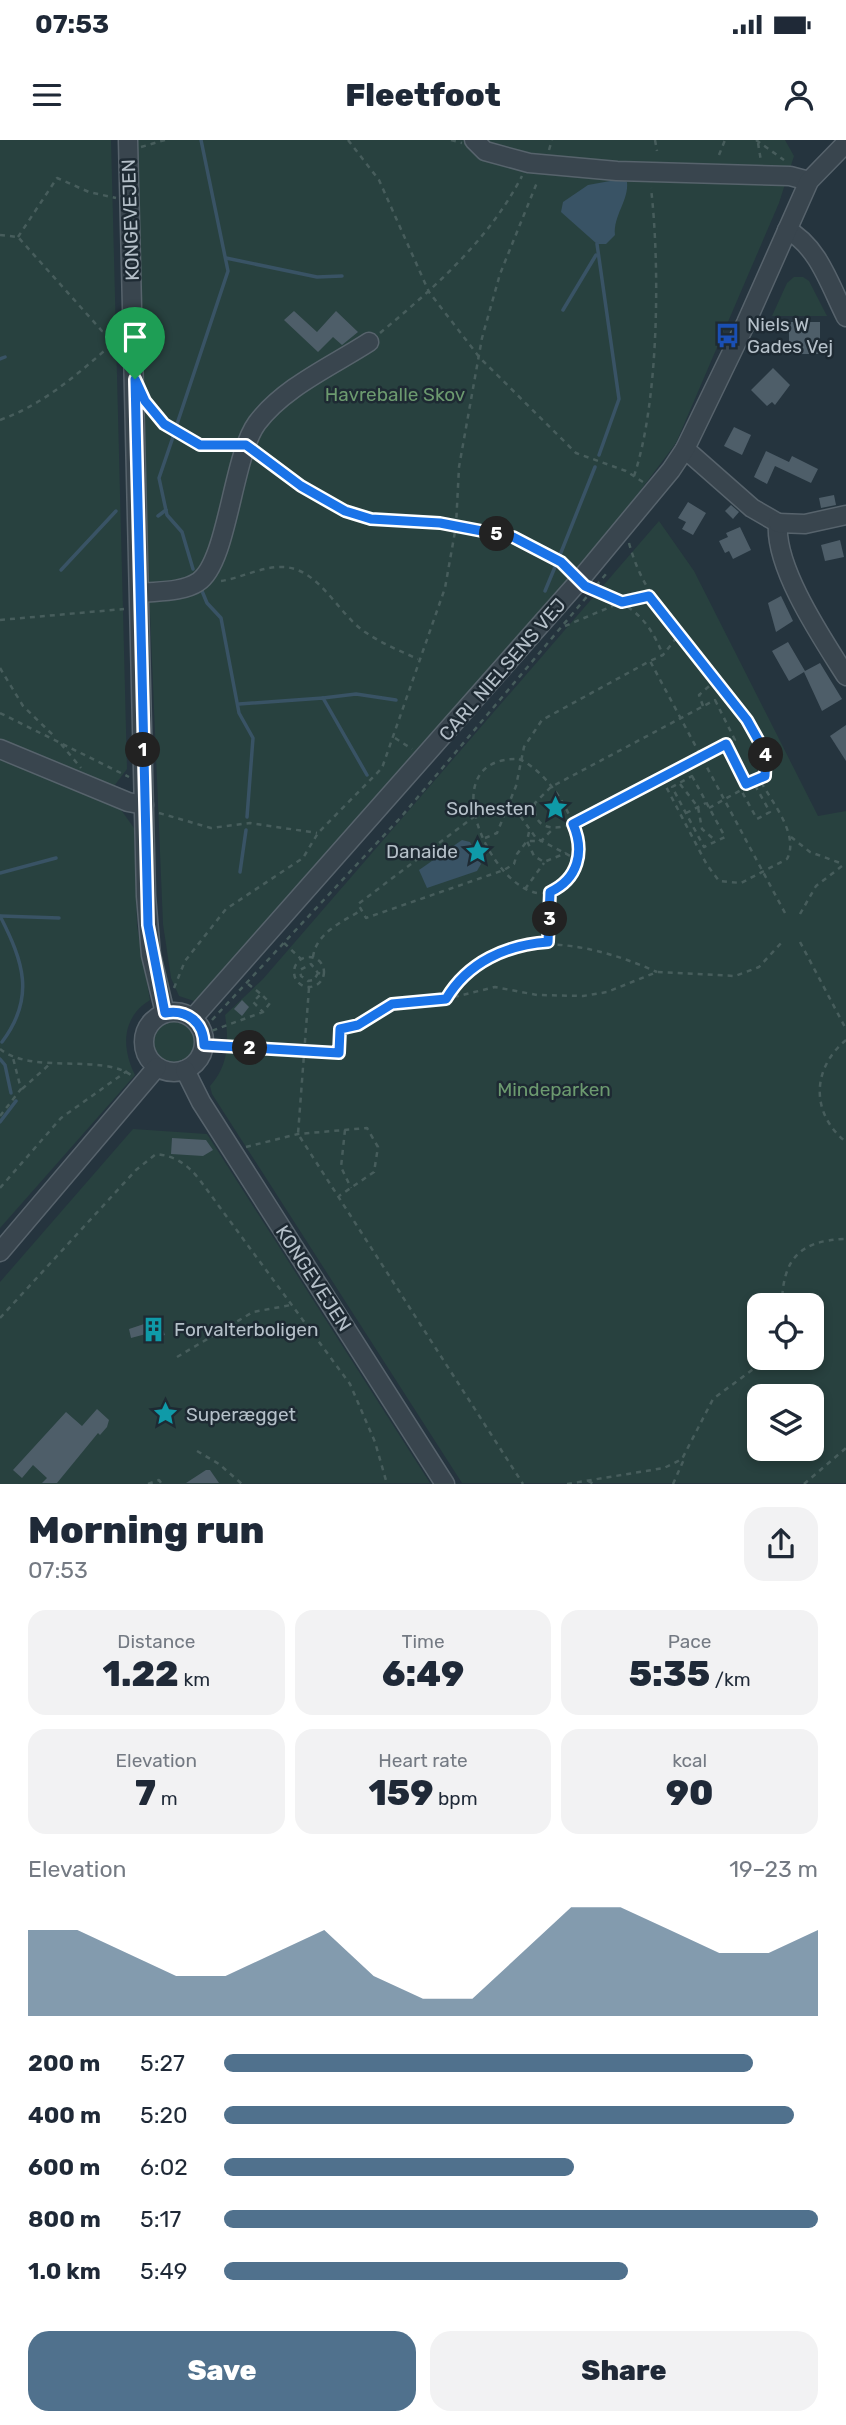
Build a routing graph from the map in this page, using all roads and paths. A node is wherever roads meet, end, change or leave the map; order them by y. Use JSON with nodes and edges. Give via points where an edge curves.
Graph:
{"nodes":[{"id":1,"x":165,"y":140,"type":"edge"},
{"id":2,"x":348,"y":140,"type":"edge"},
{"id":3,"x":474,"y":140,"type":"edge"},
{"id":4,"x":552,"y":140,"type":"edge"},
{"id":5,"x":655,"y":140,"type":"edge"},
{"id":6,"x":725,"y":140,"type":"edge"},
{"id":7,"x":846,"y":143,"type":"edge"},
{"id":8,"x":128,"y":145,"type":"edge"},
{"id":9,"x":656,"y":152,"type":"dead end"},
{"id":10,"x":719,"y":155,"type":"dead end"},
{"id":11,"x":537,"y":164,"type":"junction"},
{"id":12,"x":649,"y":171,"type":"junction"},
{"id":13,"x":809,"y":181,"type":"junction"},
{"id":14,"x":130,"y":201,"type":"junction"},
{"id":15,"x":787,"y":230,"type":"junction"},
{"id":16,"x":0,"y":235,"type":"edge"},
{"id":17,"x":18,"y":237,"type":"junction"},
{"id":18,"x":429,"y":292,"type":"junction"},
{"id":19,"x":846,"y":317,"type":"edge"},
{"id":20,"x":134,"y":339,"type":"junction"},
{"id":21,"x":369,"y":342,"type":"joint"},
{"id":22,"x":480,"y":358,"type":"junction"},
{"id":23,"x":145,"y":401,"type":"dead end"},
{"id":24,"x":0,"y":420,"type":"edge"},
{"id":25,"x":246,"y":445,"type":"junction"},
{"id":26,"x":685,"y":449,"type":"junction"},
{"id":27,"x":634,"y":476,"type":"junction"},
{"id":28,"x":655,"y":491,"type":"junction"},
{"id":29,"x":846,"y":515,"type":"edge"},
{"id":30,"x":778,"y":523,"type":"junction"},
{"id":31,"x":456,"y":526,"type":"junction"},
{"id":32,"x":636,"y":534,"type":"dead end"},
{"id":33,"x":629,"y":543,"type":"junction"},
{"id":34,"x":622,"y":552,"type":"dead end"},
{"id":35,"x":608,"y":571,"type":"dead end"},
{"id":36,"x":200,"y":581,"type":"junction"},
{"id":37,"x":587,"y":585,"type":"junction"},
{"id":38,"x":649,"y":596,"type":"junction"},
{"id":39,"x":141,"y":601,"type":"junction"},
{"id":40,"x":622,"y":602,"type":"junction"},
{"id":41,"x":0,"y":620,"type":"edge"},
{"id":42,"x":562,"y":627,"type":"junction"},
{"id":43,"x":680,"y":633,"type":"junction"},
{"id":44,"x":663,"y":655,"type":"junction"},
{"id":45,"x":419,"y":659,"type":"junction"},
{"id":46,"x":650,"y":661,"type":"junction"},
{"id":47,"x":0,"y":668,"type":"edge"},
{"id":48,"x":846,"y":676,"type":"edge"},
{"id":49,"x":715,"y":681,"type":"junction"},
{"id":50,"x":703,"y":706,"type":"junction"},
{"id":51,"x":0,"y":713,"type":"edge"},
{"id":52,"x":681,"y":718,"type":"junction"},
{"id":53,"x":394,"y":737,"type":"junction"},
{"id":54,"x":58,"y":740,"type":"junction"},
{"id":55,"x":726,"y":744,"type":"junction"},
{"id":56,"x":0,"y":748,"type":"edge"},
{"id":57,"x":702,"y":757,"type":"junction"},
{"id":58,"x":424,"y":758,"type":"junction"},
{"id":59,"x":519,"y":759,"type":"junction"},
{"id":60,"x":662,"y":778,"type":"junction"},
{"id":61,"x":760,"y":780,"type":"junction"},
{"id":62,"x":680,"y":783,"type":"junction"},
{"id":63,"x":754,"y":783,"type":"junction"},
{"id":64,"x":87,"y":784,"type":"junction"},
{"id":65,"x":746,"y":784,"type":"junction"},
{"id":66,"x":143,"y":785,"type":"junction"},
{"id":67,"x":551,"y":787,"type":"junction"},
{"id":68,"x":741,"y":790,"type":"junction"},
{"id":69,"x":678,"y":799,"type":"junction"},
{"id":70,"x":725,"y":799,"type":"junction"},
{"id":71,"x":674,"y":801,"type":"junction"},
{"id":72,"x":706,"y":803,"type":"junction"},
{"id":73,"x":144,"y":805,"type":"junction"},
{"id":74,"x":473,"y":807,"type":"junction"},
{"id":75,"x":698,"y":807,"type":"junction"},
{"id":76,"x":709,"y":808,"type":"junction"},
{"id":77,"x":508,"y":809,"type":"junction"},
{"id":78,"x":686,"y":813,"type":"junction"},
{"id":79,"x":475,"y":816,"type":"junction"},
{"id":80,"x":573,"y":824,"type":"junction"},
{"id":81,"x":694,"y":828,"type":"junction"},
{"id":82,"x":553,"y":829,"type":"junction"},
{"id":83,"x":688,"y":831,"type":"junction"},
{"id":84,"x":529,"y":832,"type":"junction"},
{"id":85,"x":318,"y":833,"type":"junction"},
{"id":86,"x":790,"y":834,"type":"junction"},
{"id":87,"x":485,"y":838,"type":"junction"},
{"id":88,"x":527,"y":841,"type":"junction"},
{"id":89,"x":541,"y":841,"type":"junction"},
{"id":90,"x":716,"y":841,"type":"junction"},
{"id":91,"x":566,"y":853,"type":"junction"},
{"id":92,"x":578,"y":860,"type":"junction"},
{"id":93,"x":544,"y":862,"type":"junction"},
{"id":94,"x":845,"y":863,"type":"edge"},
{"id":95,"x":505,"y":870,"type":"junction"},
{"id":96,"x":764,"y":873,"type":"junction"},
{"id":97,"x":525,"y":889,"type":"junction"},
{"id":98,"x":550,"y":892,"type":"junction"},
{"id":99,"x":362,"y":910,"type":"junction"},
{"id":100,"x":785,"y":913,"type":"dead end"},
{"id":101,"x":800,"y":914,"type":"dead end"},
{"id":102,"x":783,"y":941,"type":"dead end"},
{"id":103,"x":548,"y":942,"type":"junction"},
{"id":104,"x":800,"y":942,"type":"dead end"},
{"id":105,"x":285,"y":943,"type":"junction"},
{"id":106,"x":313,"y":957,"type":"junction"},
{"id":107,"x":301,"y":958,"type":"junction"},
{"id":108,"x":294,"y":969,"type":"junction"},
{"id":109,"x":300,"y":970,"type":"junction"},
{"id":110,"x":657,"y":972,"type":"junction"},
{"id":111,"x":318,"y":973,"type":"junction"},
{"id":112,"x":324,"y":974,"type":"junction"},
{"id":113,"x":248,"y":984,"type":"junction"},
{"id":114,"x":174,"y":988,"type":"dead end"},
{"id":115,"x":309,"y":988,"type":"junction"},
{"id":116,"x":261,"y":994,"type":"junction"},
{"id":117,"x":446,"y":999,"type":"junction"},
{"id":118,"x":262,"y":1012,"type":"junction"},
{"id":119,"x":165,"y":1013,"type":"junction"},
{"id":120,"x":846,"y":1029,"type":"edge"},
{"id":121,"x":200,"y":1031,"type":"junction"},
{"id":122,"x":846,"y":1041,"type":"edge"},
{"id":123,"x":0,"y":1049,"type":"edge"},
{"id":124,"x":304,"y":1051,"type":"junction"},
{"id":125,"x":13,"y":1057,"type":"junction"},
{"id":126,"x":51,"y":1063,"type":"junction"},
{"id":127,"x":156,"y":1067,"type":"junction"},
{"id":128,"x":186,"y":1070,"type":"junction"},
{"id":129,"x":127,"y":1071,"type":"junction"},
{"id":130,"x":143,"y":1084,"type":"junction"},
{"id":131,"x":21,"y":1089,"type":"junction"},
{"id":132,"x":0,"y":1116,"type":"edge"},
{"id":133,"x":345,"y":1130,"type":"junction"},
{"id":134,"x":298,"y":1134,"type":"junction"},
{"id":135,"x":846,"y":1142,"type":"edge"},
{"id":136,"x":244,"y":1148,"type":"dead end"},
{"id":137,"x":0,"y":1188,"type":"edge"},
{"id":138,"x":351,"y":1188,"type":"junction"},
{"id":139,"x":339,"y":1196,"type":"junction"},
{"id":140,"x":846,"y":1239,"type":"edge"},
{"id":141,"x":0,"y":1252,"type":"edge"},
{"id":142,"x":783,"y":1293,"type":"edge"},
{"id":143,"x":291,"y":1305,"type":"junction"},
{"id":144,"x":0,"y":1318,"type":"edge"},
{"id":145,"x":177,"y":1357,"type":"dead end"},
{"id":146,"x":752,"y":1370,"type":"edge"},
{"id":147,"x":846,"y":1448,"type":"edge"},
{"id":148,"x":197,"y":1451,"type":"dead end"},
{"id":149,"x":687,"y":1454,"type":"junction"},
{"id":150,"x":588,"y":1480,"type":"junction"},
{"id":151,"x":148,"y":1483,"type":"edge"},
{"id":152,"x":162,"y":1483,"type":"edge"},
{"id":153,"x":242,"y":1483,"type":"edge"},
{"id":154,"x":387,"y":1483,"type":"edge"},
{"id":155,"x":445,"y":1483,"type":"edge"},
{"id":156,"x":523,"y":1483,"type":"edge"},
{"id":157,"x":568,"y":1483,"type":"edge"},
{"id":158,"x":594,"y":1483,"type":"edge"},
{"id":159,"x":673,"y":1483,"type":"edge"},
{"id":160,"x":804,"y":1483,"type":"edge"}],
"edges":[{"from":1,"to":8,"type":"path"},
{"from":2,"to":18,"type":"path","via":[[379,180]]},
{"from":3,"to":11,"type":"street","via":[[485,151]]},
{"from":4,"to":11,"type":"path"},
{"from":5,"to":9,"type":"path"},
{"from":6,"to":10,"type":"path"},
{"from":7,"to":13,"type":"street","name":"CARL NIELSENS VEJ"},
{"from":8,"to":14,"type":"street","name":"KONGEVEJEN"},
{"from":11,"to":12,"type":"street"},
{"from":11,"to":18,"type":"path","via":[[508,204]]},
{"from":11,"to":22,"type":"path","via":[[500,274]]},
{"from":12,"to":13,"type":"street","via":[[790,176]]},
{"from":12,"to":27,"type":"path","via":[[654,309],[644,446]]},
{"from":13,"to":15,"type":"street","name":"CARL NIELSENS VEJ"},
{"from":14,"to":17,"type":"path","via":[[89,192],[57,178]]},
{"from":14,"to":20,"type":"street","name":"KONGEVEJEN"},
{"from":15,"to":19,"type":"street","via":[[799,235],[813,252]]},
{"from":15,"to":26,"type":"street","name":"CARL NIELSENS VEJ"},
{"from":16,"to":17,"type":"path"},
{"from":17,"to":20,"type":"path","via":[[102,331]]},
{"from":18,"to":21,"type":"path"},
{"from":18,"to":22,"type":"path"},
{"from":20,"to":24,"type":"path","via":[[110,346],[56,391],[27,410]]},
{"from":20,"to":39,"type":"street","name":"KONGEVEJEN"},
{"from":21,"to":25,"type":"street","via":[[283,397],[257,424]]},
{"from":22,"to":27,"type":"path","via":[[576,453]]},
{"from":22,"to":31,"type":"path","via":[[458,467]]},
{"from":23,"to":25,"type":"path","via":[[164,424],[200,445]]},
{"from":25,"to":31,"type":"path","via":[[301,486],[345,511],[394,522]]},
{"from":25,"to":36,"type":"street","via":[[216,555]]},
{"from":26,"to":28,"type":"street","name":"CARL NIELSENS VEJ"},
{"from":26,"to":30,"type":"street","via":[[752,508]]},
{"from":27,"to":28,"type":"path"},
{"from":28,"to":37,"type":"street","name":"CARL NIELSENS VEJ"},
{"from":29,"to":30,"type":"street","via":[[805,524]]},
{"from":30,"to":48,"type":"street","via":[[782,561]]},
{"from":31,"to":37,"type":"path","via":[[513,537],[561,562]]},
{"from":31,"to":45,"type":"path","via":[[445,588]]},
{"from":32,"to":33,"type":"path"},
{"from":33,"to":34,"type":"path"},
{"from":33,"to":38,"type":"path"},
{"from":35,"to":37,"type":"path"},
{"from":36,"to":39,"type":"street"},
{"from":36,"to":45,"type":"path","via":[[244,577],[271,568],[298,570],[312,578],[365,632]]},
{"from":37,"to":40,"type":"path"},
{"from":37,"to":42,"type":"path"},
{"from":37,"to":58,"type":"street","name":"CARL NIELSENS VEJ"},
{"from":38,"to":40,"type":"path"},
{"from":38,"to":43,"type":"path"},
{"from":39,"to":41,"type":"path"},
{"from":39,"to":66,"type":"street","name":"KONGEVEJEN"},
{"from":40,"to":42,"type":"path"},
{"from":40,"to":44,"type":"path","via":[[635,610],[655,635]]},
{"from":42,"to":105,"type":"path","via":[[401,817]]},
{"from":43,"to":44,"type":"path"},
{"from":43,"to":49,"type":"path"},
{"from":44,"to":46,"type":"path"},
{"from":45,"to":53,"type":"path"},
{"from":46,"to":52,"type":"path"},
{"from":46,"to":59,"type":"path","via":[[542,720]]},
{"from":47,"to":54,"type":"path","via":[[23,706]]},
{"from":49,"to":50,"type":"path","via":[[699,695]]},
{"from":49,"to":61,"type":"path","via":[[763,746],[767,772]]},
{"from":50,"to":52,"type":"path"},
{"from":50,"to":55,"type":"path","via":[[715,700],[735,740]]},
{"from":51,"to":54,"type":"path"},
{"from":52,"to":57,"type":"path"},
{"from":52,"to":67,"type":"path"},
{"from":53,"to":58,"type":"path"},
{"from":53,"to":85,"type":"path","via":[[382,768]]},
{"from":54,"to":64,"type":"path","via":[[79,761]]},
{"from":54,"to":66,"type":"path"},
{"from":55,"to":57,"type":"path"},
{"from":55,"to":65,"type":"path"},
{"from":56,"to":64,"type":"street"},
{"from":57,"to":60,"type":"path"},
{"from":57,"to":70,"type":"path"},
{"from":58,"to":121,"type":"street","name":"CARL NIELSENS VEJ"},
{"from":59,"to":67,"type":"path","via":[[533,765]]},
{"from":59,"to":74,"type":"path","via":[[500,760],[484,769],[473,788]]},
{"from":59,"to":77,"type":"path"},
{"from":60,"to":71,"type":"path"},
{"from":60,"to":80,"type":"path"},
{"from":61,"to":63,"type":"path"},
{"from":61,"to":86,"type":"path"},
{"from":62,"to":69,"type":"path","via":[[672,787]]},
{"from":62,"to":72,"type":"path","via":[[692,776]]},
{"from":62,"to":75,"type":"path"},
{"from":63,"to":65,"type":"path"},
{"from":63,"to":68,"type":"path","via":[[770,812],[757,819]]},
{"from":64,"to":73,"type":"street"},
{"from":65,"to":68,"type":"path"},
{"from":66,"to":73,"type":"street","name":"KONGEVEJEN"},
{"from":67,"to":80,"type":"path"},
{"from":67,"to":82,"type":"path","via":[[538,798],[534,809],[540,823]]},
{"from":68,"to":70,"type":"path"},
{"from":69,"to":71,"type":"path"},
{"from":69,"to":78,"type":"path"},
{"from":70,"to":76,"type":"path"},
{"from":70,"to":96,"type":"path"},
{"from":71,"to":83,"type":"path"},
{"from":72,"to":75,"type":"path"},
{"from":72,"to":76,"type":"path"},
{"from":73,"to":85,"type":"path","via":[[211,828],[250,823]]},
{"from":73,"to":119,"type":"street","name":"KONGEVEJEN","via":[[148,925]]},
{"from":74,"to":77,"type":"path"},
{"from":74,"to":79,"type":"path"},
{"from":75,"to":78,"type":"path"},
{"from":75,"to":90,"type":"path","via":[[702,829]]},
{"from":76,"to":90,"type":"path","via":[[725,837]]},
{"from":77,"to":84,"type":"path","via":[[518,813]]},
{"from":77,"to":87,"type":"path","via":[[497,833]]},
{"from":78,"to":81,"type":"path"},
{"from":79,"to":87,"type":"path"},
{"from":79,"to":99,"type":"path","via":[[358,904]]},
{"from":80,"to":82,"type":"path"},
{"from":80,"to":92,"type":"path","via":[[579,841]]},
{"from":81,"to":83,"type":"path"},
{"from":81,"to":90,"type":"path","via":[[704,847]]},
{"from":82,"to":89,"type":"path"},
{"from":83,"to":96,"type":"path","via":[[719,881],[741,883]]},
{"from":84,"to":88,"type":"path"},
{"from":84,"to":89,"type":"path"},
{"from":85,"to":114,"type":"path","via":[[303,858],[226,909],[185,961]]},
{"from":86,"to":94,"type":"path","via":[[800,847]]},
{"from":86,"to":96,"type":"path","via":[[787,859]]},
{"from":87,"to":95,"type":"path"},
{"from":88,"to":89,"type":"path"},
{"from":88,"to":93,"type":"path","via":[[534,856]]},
{"from":88,"to":95,"type":"path","via":[[514,864]]},
{"from":89,"to":91,"type":"path"},
{"from":91,"to":92,"type":"path"},
{"from":91,"to":93,"type":"path"},
{"from":92,"to":98,"type":"path","via":[[569,879]]},
{"from":93,"to":97,"type":"path"},
{"from":94,"to":101,"type":"path","via":[[816,886]]},
{"from":95,"to":97,"type":"path"},
{"from":95,"to":99,"type":"path","via":[[366,918]]},
{"from":96,"to":100,"type":"path"},
{"from":97,"to":98,"type":"path"},
{"from":98,"to":103,"type":"path"},
{"from":99,"to":106,"type":"path","via":[[333,927]]},
{"from":102,"to":110,"type":"path","via":[[759,967],[735,976]]},
{"from":103,"to":110,"type":"path","via":[[598,950]]},
{"from":103,"to":117,"type":"path","via":[[510,947],[480,963],[460,979]]},
{"from":104,"to":120,"type":"path"},
{"from":105,"to":107,"type":"path"},
{"from":105,"to":113,"type":"path"},
{"from":106,"to":107,"type":"path"},
{"from":106,"to":112,"type":"path","via":[[323,965]]},
{"from":107,"to":108,"type":"path"},
{"from":108,"to":109,"type":"path"},
{"from":108,"to":115,"type":"path","via":[[297,982]]},
{"from":109,"to":111,"type":"path","via":[[311,964]]},
{"from":109,"to":111,"type":"path","via":[[308,981]]},
{"from":110,"to":117,"type":"path","via":[[607,992],[583,996],[537,995],[495,987]]},
{"from":111,"to":112,"type":"path"},
{"from":112,"to":115,"type":"path"},
{"from":113,"to":116,"type":"path"},
{"from":113,"to":121,"type":"path"},
{"from":115,"to":124,"type":"path"},
{"from":116,"to":118,"type":"path","via":[[253,1002]]},
{"from":116,"to":118,"type":"path","via":[[270,1003]]},
{"from":117,"to":124,"type":"path","via":[[392,1004],[358,1025],[340,1029],[339,1053]]},
{"from":118,"to":121,"type":"path"},
{"from":119,"to":121,"type":"street","via":[[180,1012]]},
{"from":119,"to":127,"type":"street","via":[[151,1022],[144,1037],[146,1054]]},
{"from":121,"to":124,"type":"path"},
{"from":121,"to":128,"type":"street","via":[[198,1060]]},
{"from":122,"to":135,"type":"path","via":[[826,1063],[819,1088],[822,1113]]},
{"from":123,"to":125,"type":"path"},
{"from":124,"to":134,"type":"path"},
{"from":125,"to":126,"type":"path"},
{"from":125,"to":131,"type":"path"},
{"from":126,"to":129,"type":"path"},
{"from":126,"to":131,"type":"path"},
{"from":127,"to":128,"type":"street","via":[[167,1072]]},
{"from":127,"to":130,"type":"street"},
{"from":128,"to":155,"type":"street","name":"KONGEVEJEN","via":[[201,1102]]},
{"from":129,"to":130,"type":"path"},
{"from":129,"to":137,"type":"path","via":[[61,1118]]},
{"from":130,"to":141,"type":"street"},
{"from":131,"to":132,"type":"path"},
{"from":133,"to":134,"type":"path"},
{"from":133,"to":138,"type":"path","via":[[341,1167]]},
{"from":133,"to":138,"type":"path","via":[[367,1128],[378,1147],[374,1171]]},
{"from":134,"to":136,"type":"path"},
{"from":134,"to":139,"type":"path"},
{"from":138,"to":139,"type":"path"},
{"from":139,"to":156,"type":"path"},
{"from":140,"to":142,"type":"path","via":[[829,1239],[794,1256],[785,1271]]},
{"from":143,"to":144,"type":"path","via":[[190,1167],[156,1154],[109,1196]]},
{"from":143,"to":145,"type":"path","via":[[253,1312]]},
{"from":143,"to":154,"type":"path","via":[[350,1384],[371,1430]]},
{"from":146,"to":149,"type":"path","via":[[713,1399]]},
{"from":147,"to":160,"type":"path"},
{"from":148,"to":153,"type":"path"},
{"from":149,"to":150,"type":"path","via":[[664,1468]]},
{"from":149,"to":159,"type":"path"},
{"from":150,"to":157,"type":"path"},
{"from":150,"to":158,"type":"path"},
{"from":151,"to":152,"type":"path","via":[[159,1479]]}]}
